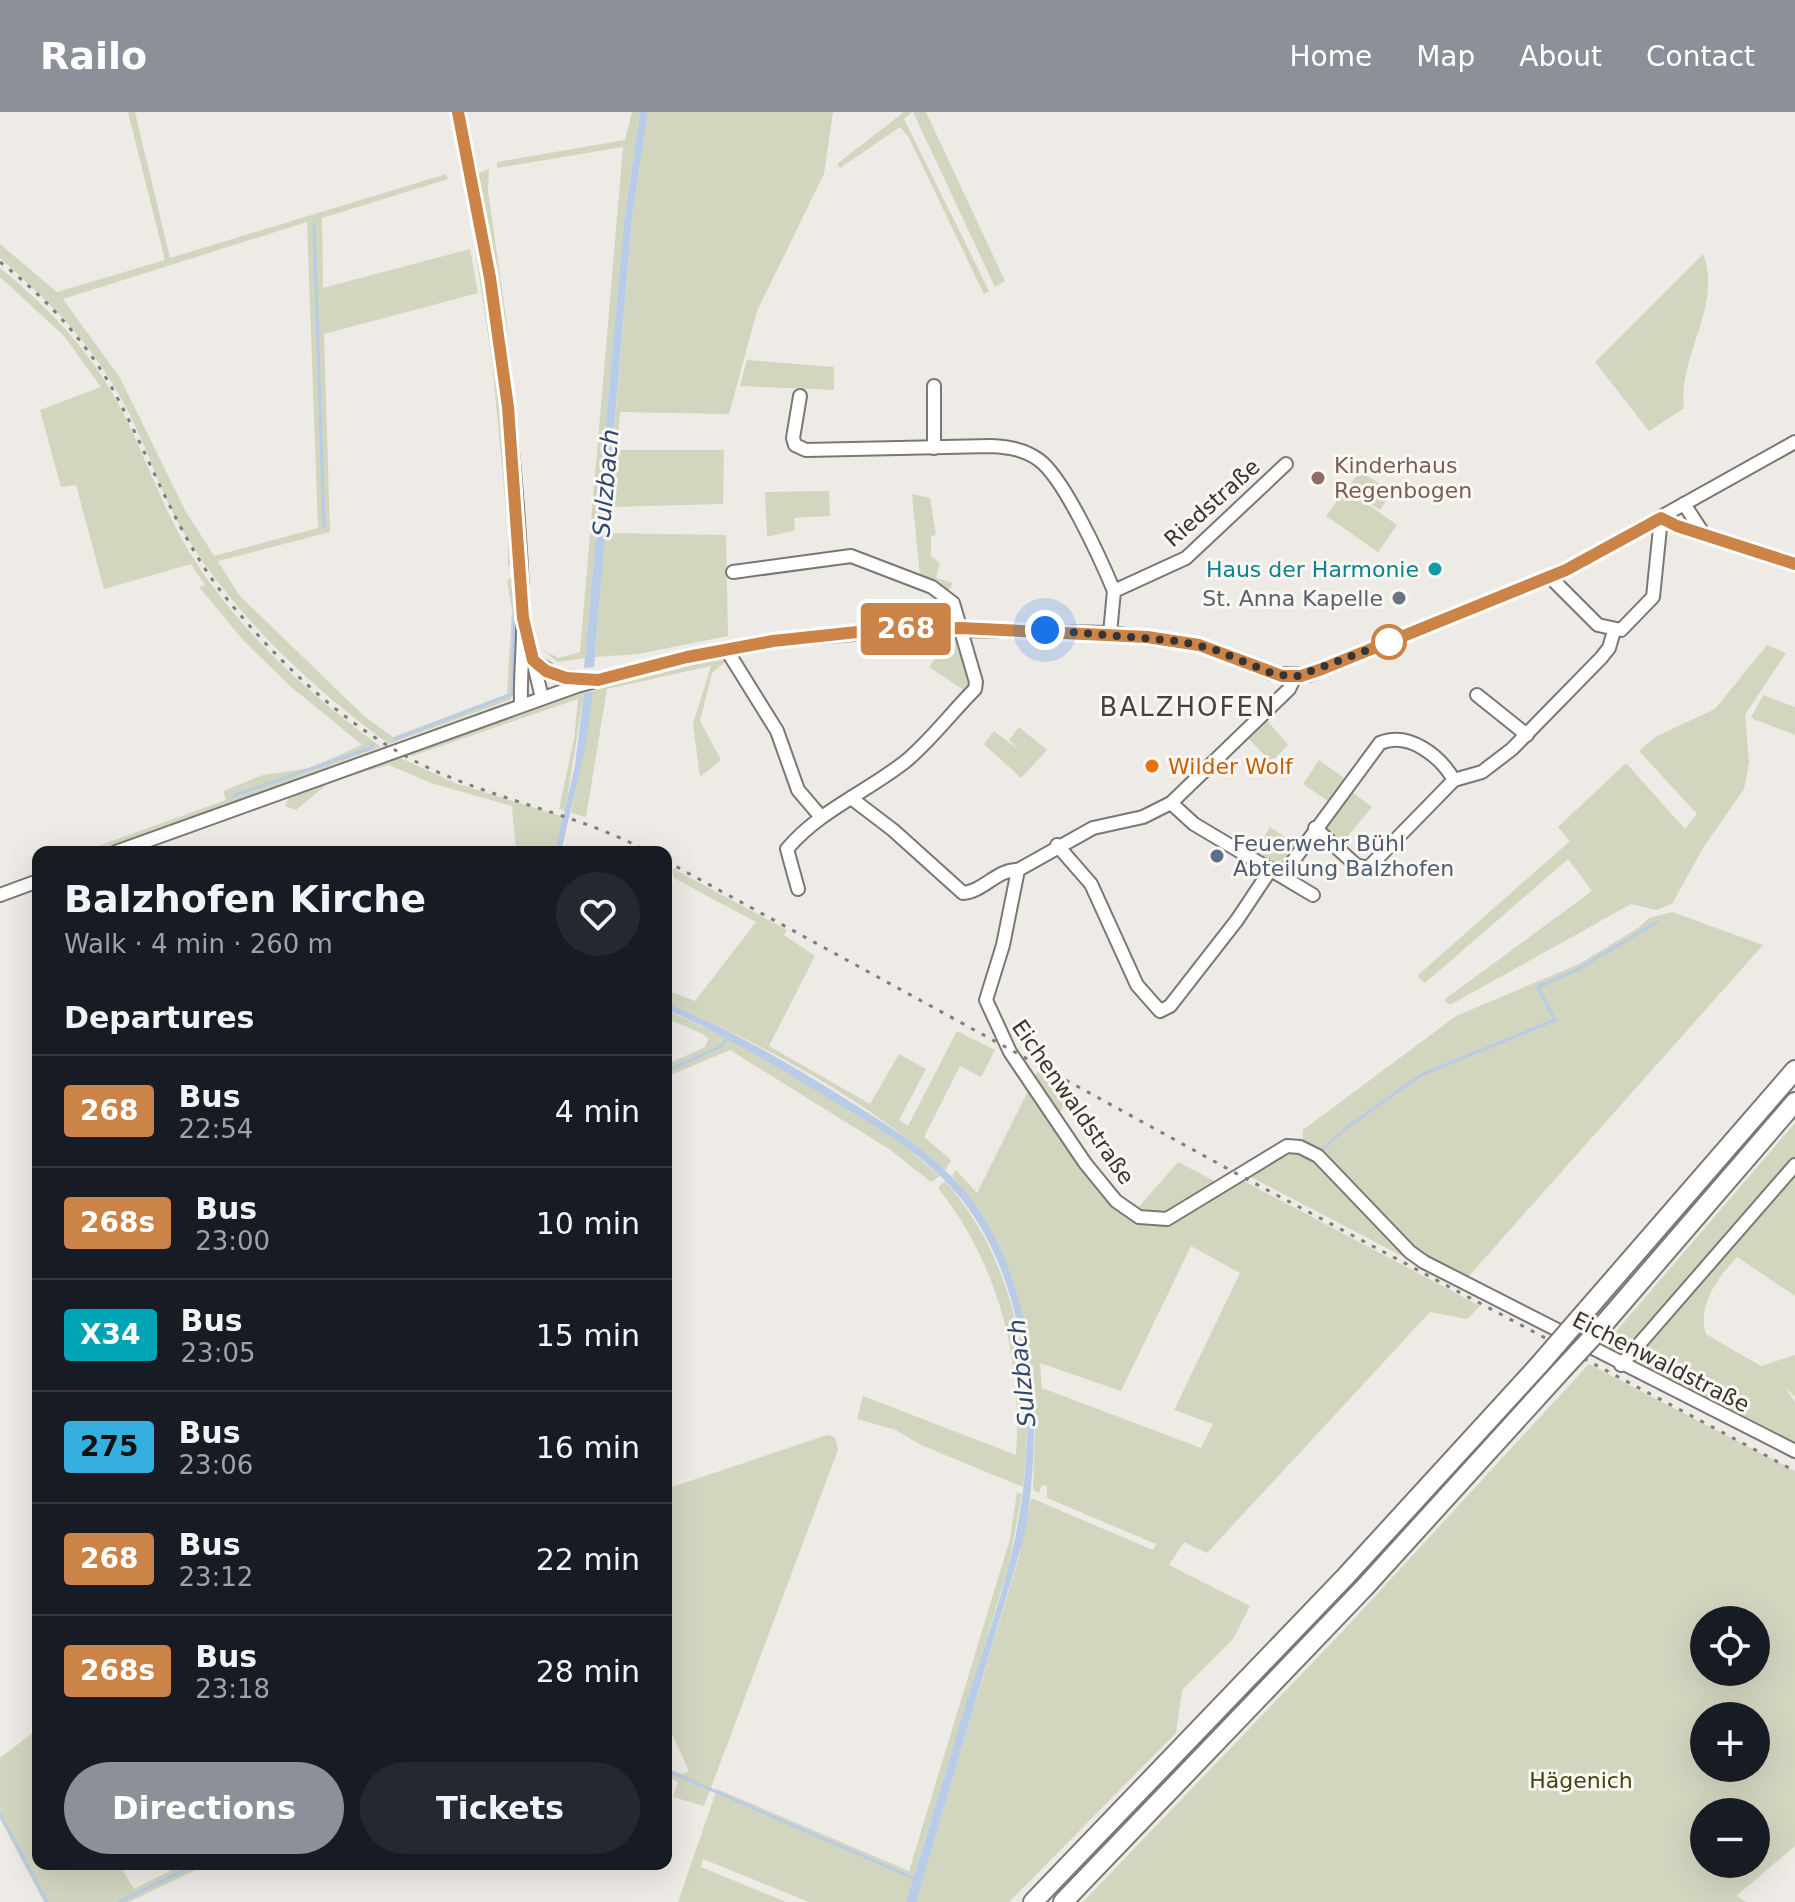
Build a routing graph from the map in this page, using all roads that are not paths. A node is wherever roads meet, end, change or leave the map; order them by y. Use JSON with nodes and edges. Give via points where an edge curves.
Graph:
{"nodes":[{"id":1,"x":458,"y":112,"type":"edge"},
{"id":2,"x":934,"y":386,"type":"dead end"},
{"id":3,"x":800,"y":396,"type":"dead end"},
{"id":4,"x":1795,"y":442,"type":"edge"},
{"id":5,"x":934,"y":448,"type":"junction"},
{"id":6,"x":1286,"y":464,"type":"dead end"},
{"id":7,"x":1684,"y":504,"type":"junction"},
{"id":8,"x":1661,"y":518,"type":"junction"},
{"id":9,"x":1703,"y":533,"type":"junction"},
{"id":10,"x":1795,"y":564,"type":"edge"},
{"id":11,"x":733,"y":572,"type":"dead end"},
{"id":12,"x":1550,"y":577,"type":"junction"},
{"id":13,"x":1114,"y":591,"type":"junction"},
{"id":14,"x":523,"y":618,"type":"junction"},
{"id":15,"x":960,"y":628,"type":"junction"},
{"id":16,"x":1614,"y":631,"type":"junction"},
{"id":17,"x":1110,"y":633,"type":"junction"},
{"id":18,"x":726,"y":649,"type":"junction"},
{"id":19,"x":533,"y":660,"type":"junction"},
{"id":20,"x":1295,"y":677,"type":"junction"},
{"id":21,"x":578,"y":682,"type":"junction"},
{"id":22,"x":1477,"y":695,"type":"dead end"},
{"id":23,"x":542,"y":698,"type":"junction"},
{"id":24,"x":521,"y":705,"type":"junction"},
{"id":25,"x":1527,"y":735,"type":"junction"},
{"id":26,"x":1454,"y":780,"type":"junction"},
{"id":27,"x":851,"y":798,"type":"junction"},
{"id":28,"x":1171,"y":803,"type":"junction"},
{"id":29,"x":821,"y":817,"type":"junction"},
{"id":30,"x":1315,"y":828,"type":"junction"},
{"id":31,"x":1057,"y":845,"type":"junction"},
{"id":32,"x":133,"y":846,"type":"edge"},
{"id":33,"x":1018,"y":870,"type":"junction"},
{"id":34,"x":1276,"y":872,"type":"junction"},
{"id":35,"x":32,"y":883,"type":"edge"},
{"id":36,"x":798,"y":889,"type":"dead end"},
{"id":37,"x":0,"y":895,"type":"edge"},
{"id":38,"x":1313,"y":895,"type":"dead end"},
{"id":39,"x":1795,"y":1070,"type":"edge"},
{"id":40,"x":1795,"y":1102,"type":"edge"},
{"id":41,"x":1795,"y":1165,"type":"edge"},
{"id":42,"x":1621,"y":1365,"type":"junction"},
{"id":43,"x":1795,"y":1451,"type":"edge"},
{"id":44,"x":1033,"y":1902,"type":"edge"},
{"id":45,"x":1063,"y":1902,"type":"edge"}],
"edges":[{"from":1,"to":14,"type":"street","via":[[508,407]]},
{"from":2,"to":5,"type":"street"},
{"from":3,"to":5,"type":"street","via":[[793,433],[800,448]]},
{"from":4,"to":7,"type":"street"},
{"from":5,"to":13,"type":"street","via":[[1007,447],[1040,461],[1056,479]]},
{"from":6,"to":13,"type":"street","name":"Riedstraße","via":[[1186,558]]},
{"from":7,"to":8,"type":"street"},
{"from":7,"to":9,"type":"street"},
{"from":8,"to":9,"type":"street"},
{"from":8,"to":12,"type":"street"},
{"from":8,"to":16,"type":"street","via":[[1653,597],[1633,620]]},
{"from":9,"to":10,"type":"street"},
{"from":11,"to":15,"type":"street","via":[[862,557],[947,596]]},
{"from":12,"to":16,"type":"street","via":[[1589,617]]},
{"from":12,"to":20,"type":"street"},
{"from":13,"to":17,"type":"street"},
{"from":14,"to":19,"type":"street"},
{"from":14,"to":24,"type":"street"},
{"from":15,"to":17,"type":"street"},
{"from":15,"to":18,"type":"street","via":[[825,634]]},
{"from":15,"to":27,"type":"street","via":[[975,689],[907,760]]},
{"from":16,"to":25,"type":"street","via":[[1601,658]]},
{"from":17,"to":20,"type":"street","via":[[1199,645]]},
{"from":18,"to":21,"type":"street"},
{"from":18,"to":29,"type":"street","via":[[777,731],[798,790]]},
{"from":19,"to":21,"type":"street"},
{"from":19,"to":23,"type":"street"},
{"from":20,"to":28,"type":"street","via":[[1289,689]]},
{"from":21,"to":23,"type":"street"},
{"from":22,"to":25,"type":"street"},
{"from":23,"to":24,"type":"street"},
{"from":24,"to":32,"type":"street"},
{"from":25,"to":26,"type":"street","via":[[1492,766]]},
{"from":26,"to":30,"type":"street","via":[[1368,868],[1356,865]]},
{"from":26,"to":30,"type":"street","via":[[1414,742],[1384,741]]},
{"from":27,"to":29,"type":"street"},
{"from":27,"to":33,"type":"street","via":[[963,893]]},
{"from":28,"to":31,"type":"street"},
{"from":28,"to":34,"type":"street","via":[[1186,819]]},
{"from":29,"to":36,"type":"street","via":[[787,849]]},
{"from":30,"to":34,"type":"street"},
{"from":31,"to":33,"type":"street"},
{"from":31,"to":34,"type":"street","via":[[1091,884],[1137,985],[1160,1011],[1170,1006]]},
{"from":33,"to":42,"type":"street","name":"Eichenwaldstraße","via":[[986,1005],[1010,1052],[1116,1201],[1139,1217],[1167,1219],[1278,1149],[1300,1147],[1318,1156],[1410,1252]]},
{"from":34,"to":38,"type":"street"},
{"from":35,"to":37,"type":"street"},
{"from":39,"to":44,"type":"highway","bridge":true,"via":[[1539,1365],[1346,1576]]},
{"from":40,"to":45,"type":"highway","bridge":true,"via":[[1597,1332],[1343,1610]]},
{"from":41,"to":42,"type":"street"},
{"from":42,"to":43,"type":"street","name":"Eichenwaldstraße"}]}
